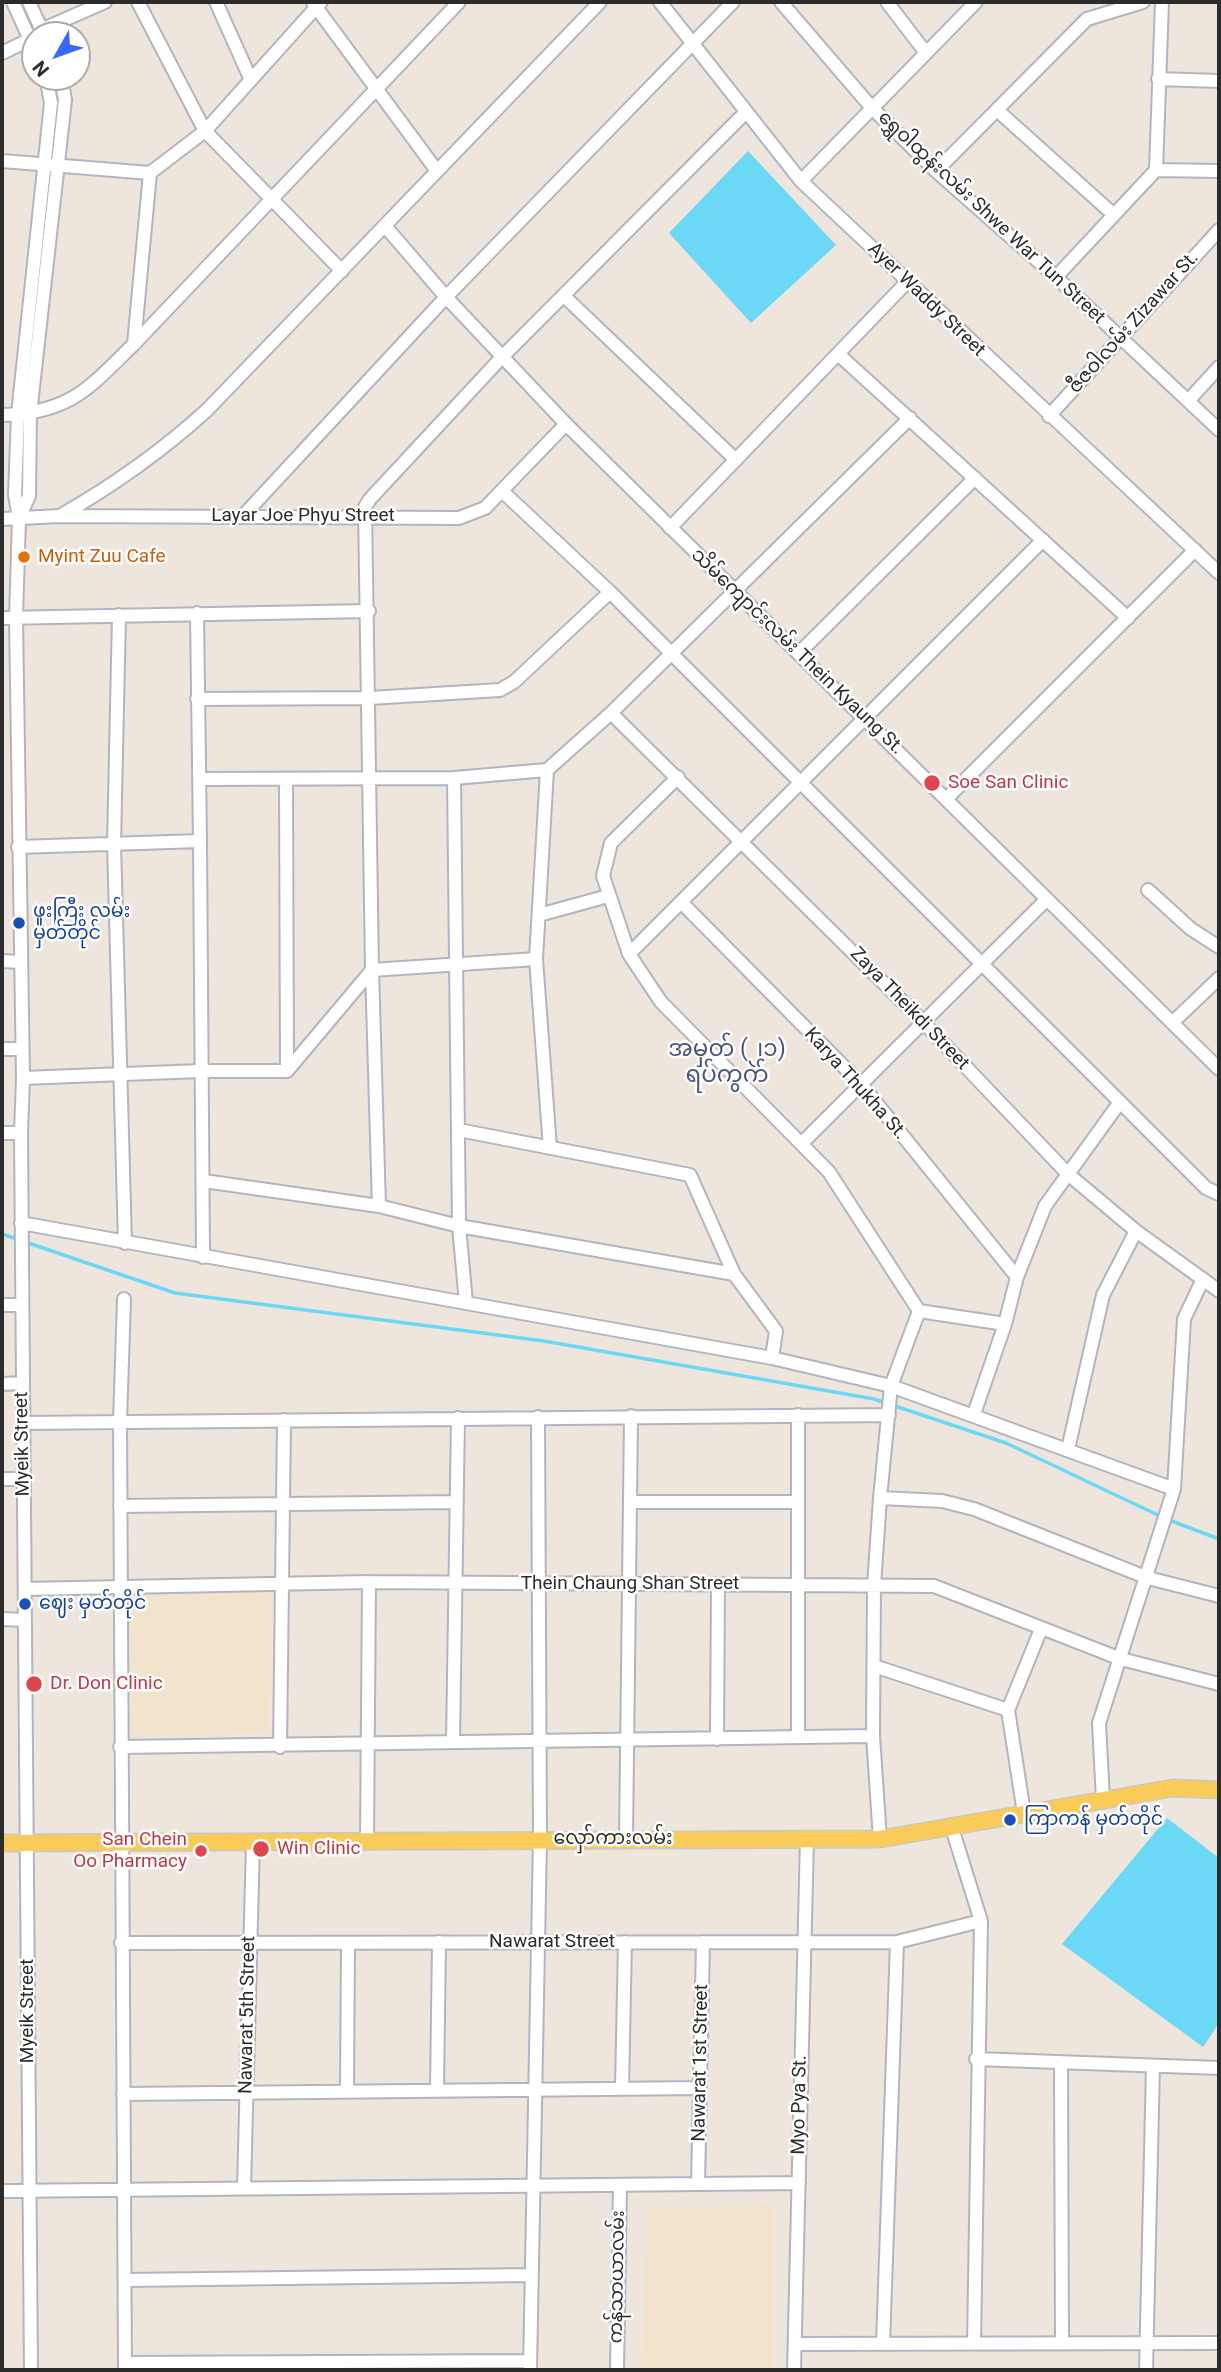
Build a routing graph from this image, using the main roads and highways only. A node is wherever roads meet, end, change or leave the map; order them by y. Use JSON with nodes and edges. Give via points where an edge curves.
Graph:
{"nodes":[{"id":1,"x":1219,"y":1790,"type":"edge"},
{"id":2,"x":2,"y":1843,"type":"edge"}],
"edges":[{"from":1,"to":2,"type":"main road","name":"လှော်ကားလမ်း","via":[[1172,1788],[880,1839]]}]}
